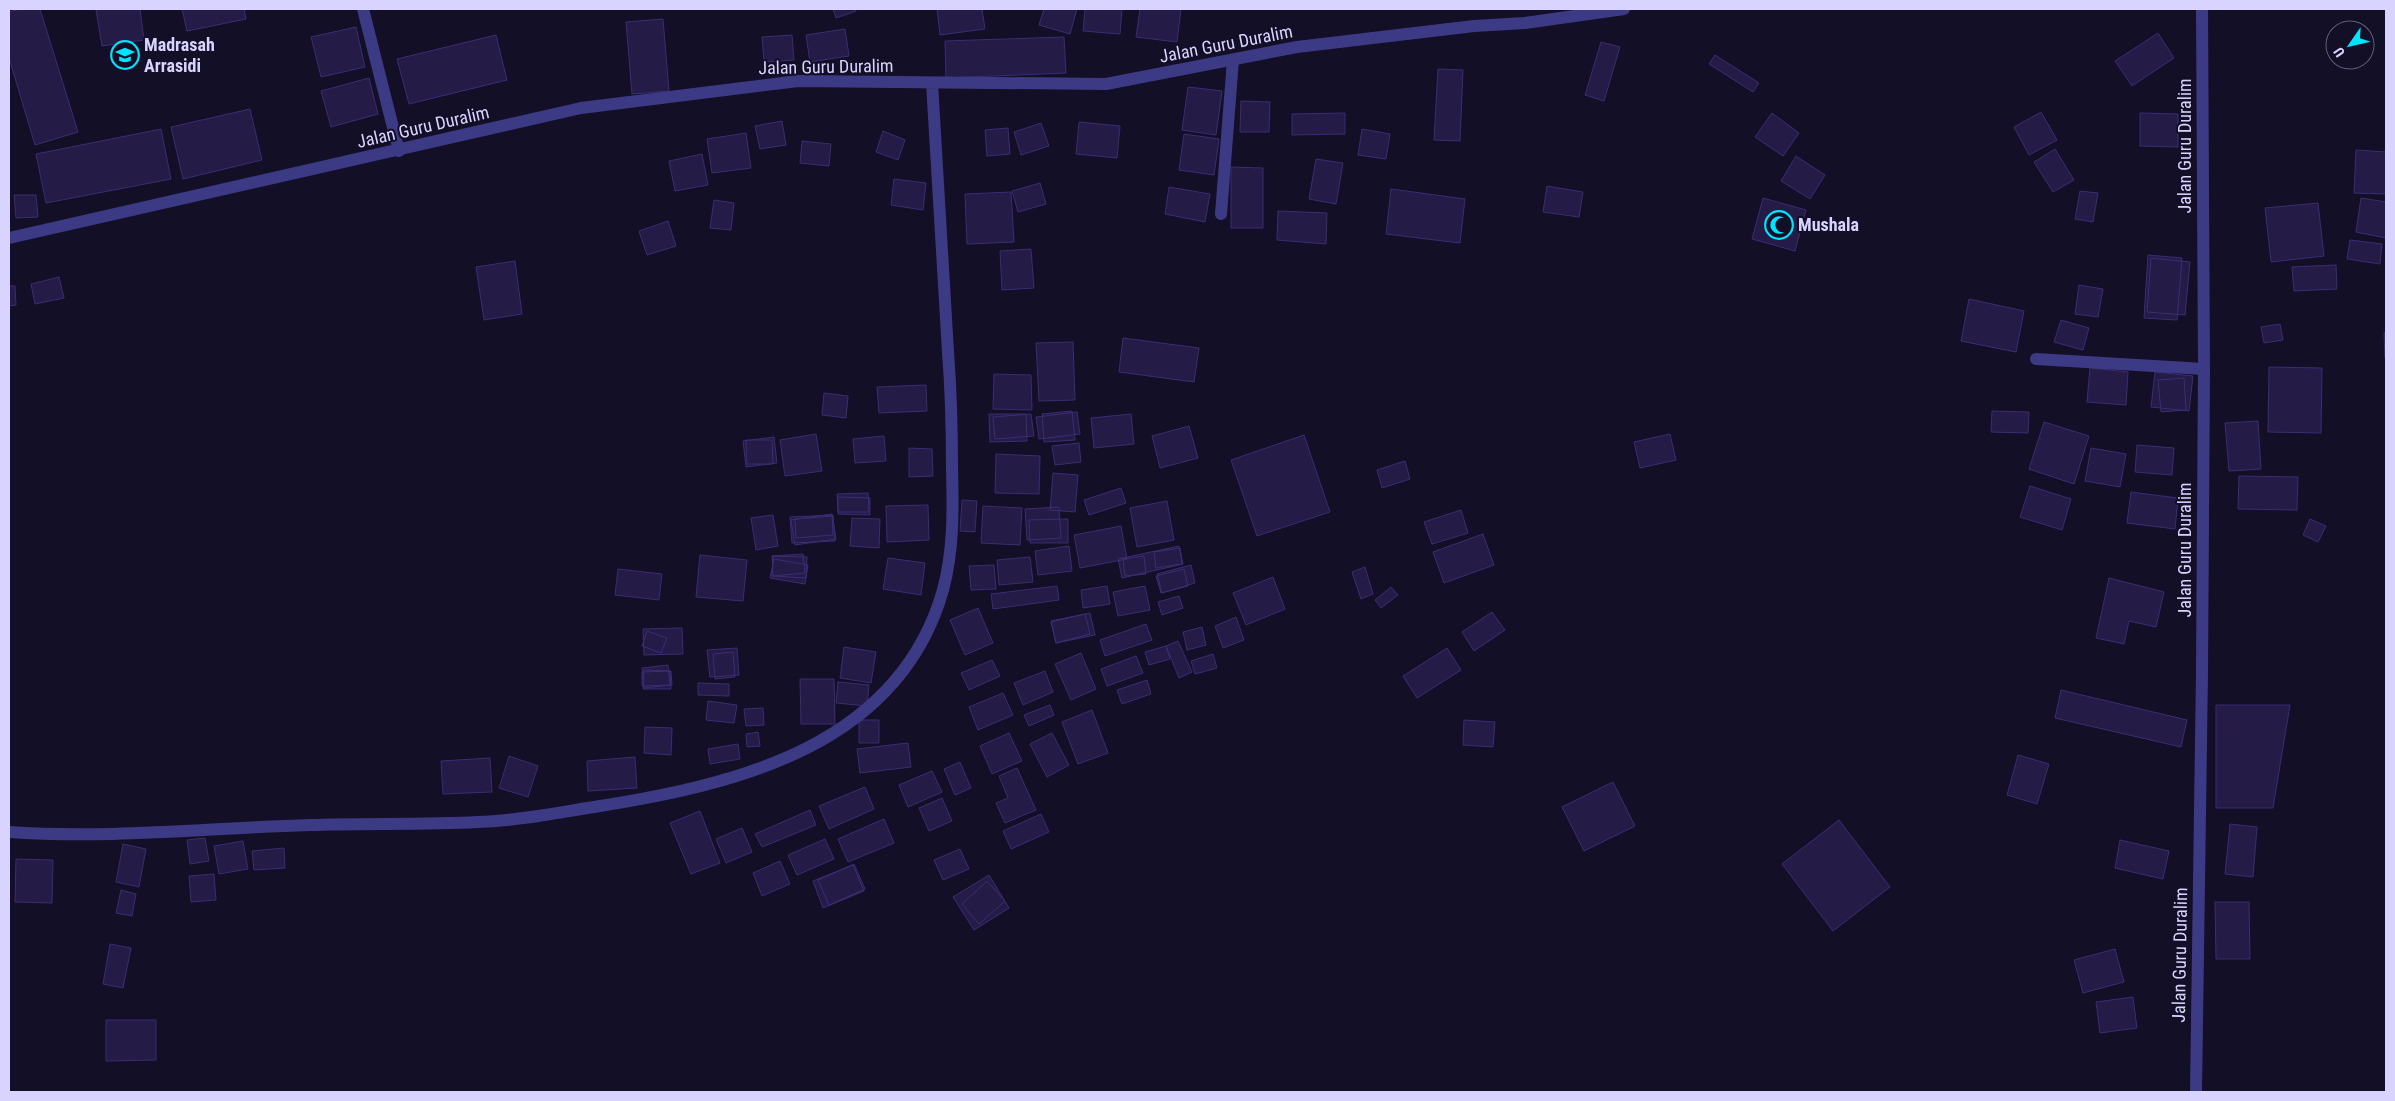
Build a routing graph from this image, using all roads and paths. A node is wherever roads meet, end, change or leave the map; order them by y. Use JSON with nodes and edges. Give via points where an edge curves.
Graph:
{"nodes":[{"id":1,"x":363,"y":9,"type":"edge"},
{"id":2,"x":1624,"y":9,"type":"edge"},
{"id":3,"x":2202,"y":9,"type":"edge"},
{"id":4,"x":1233,"y":60,"type":"junction"},
{"id":5,"x":932,"y":83,"type":"junction"},
{"id":6,"x":399,"y":150,"type":"junction"},
{"id":7,"x":1221,"y":214,"type":"dead end"},
{"id":8,"x":9,"y":238,"type":"edge"},
{"id":9,"x":2036,"y":359,"type":"dead end"},
{"id":10,"x":2204,"y":369,"type":"junction"},
{"id":11,"x":9,"y":832,"type":"edge"},
{"id":12,"x":2196,"y":1092,"type":"edge"}],
"edges":[{"from":1,"to":6,"type":"street"},
{"from":2,"to":4,"type":"street","name":"Jalan Guru Duralim","via":[[1525,23],[1296,47]]},
{"from":3,"to":10,"type":"street","name":"Jalan Guru Duralim"},
{"from":4,"to":5,"type":"street","name":"Jalan Guru Duralim","via":[[1106,84]]},
{"from":4,"to":7,"type":"street"},
{"from":5,"to":6,"type":"street","name":"Jalan Guru Duralim","via":[[798,81],[750,86],[581,108]]},
{"from":5,"to":11,"type":"street","via":[[952,405],[953,535],[942,592],[923,637],[902,671],[862,713],[813,746],[738,777],[659,797],[570,811],[482,822],[310,824],[83,836]]},
{"from":6,"to":8,"type":"street","name":"Jalan Guru Duralim"},
{"from":9,"to":10,"type":"street"},
{"from":10,"to":12,"type":"street","name":"Jalan Guru Duralim"}]}
